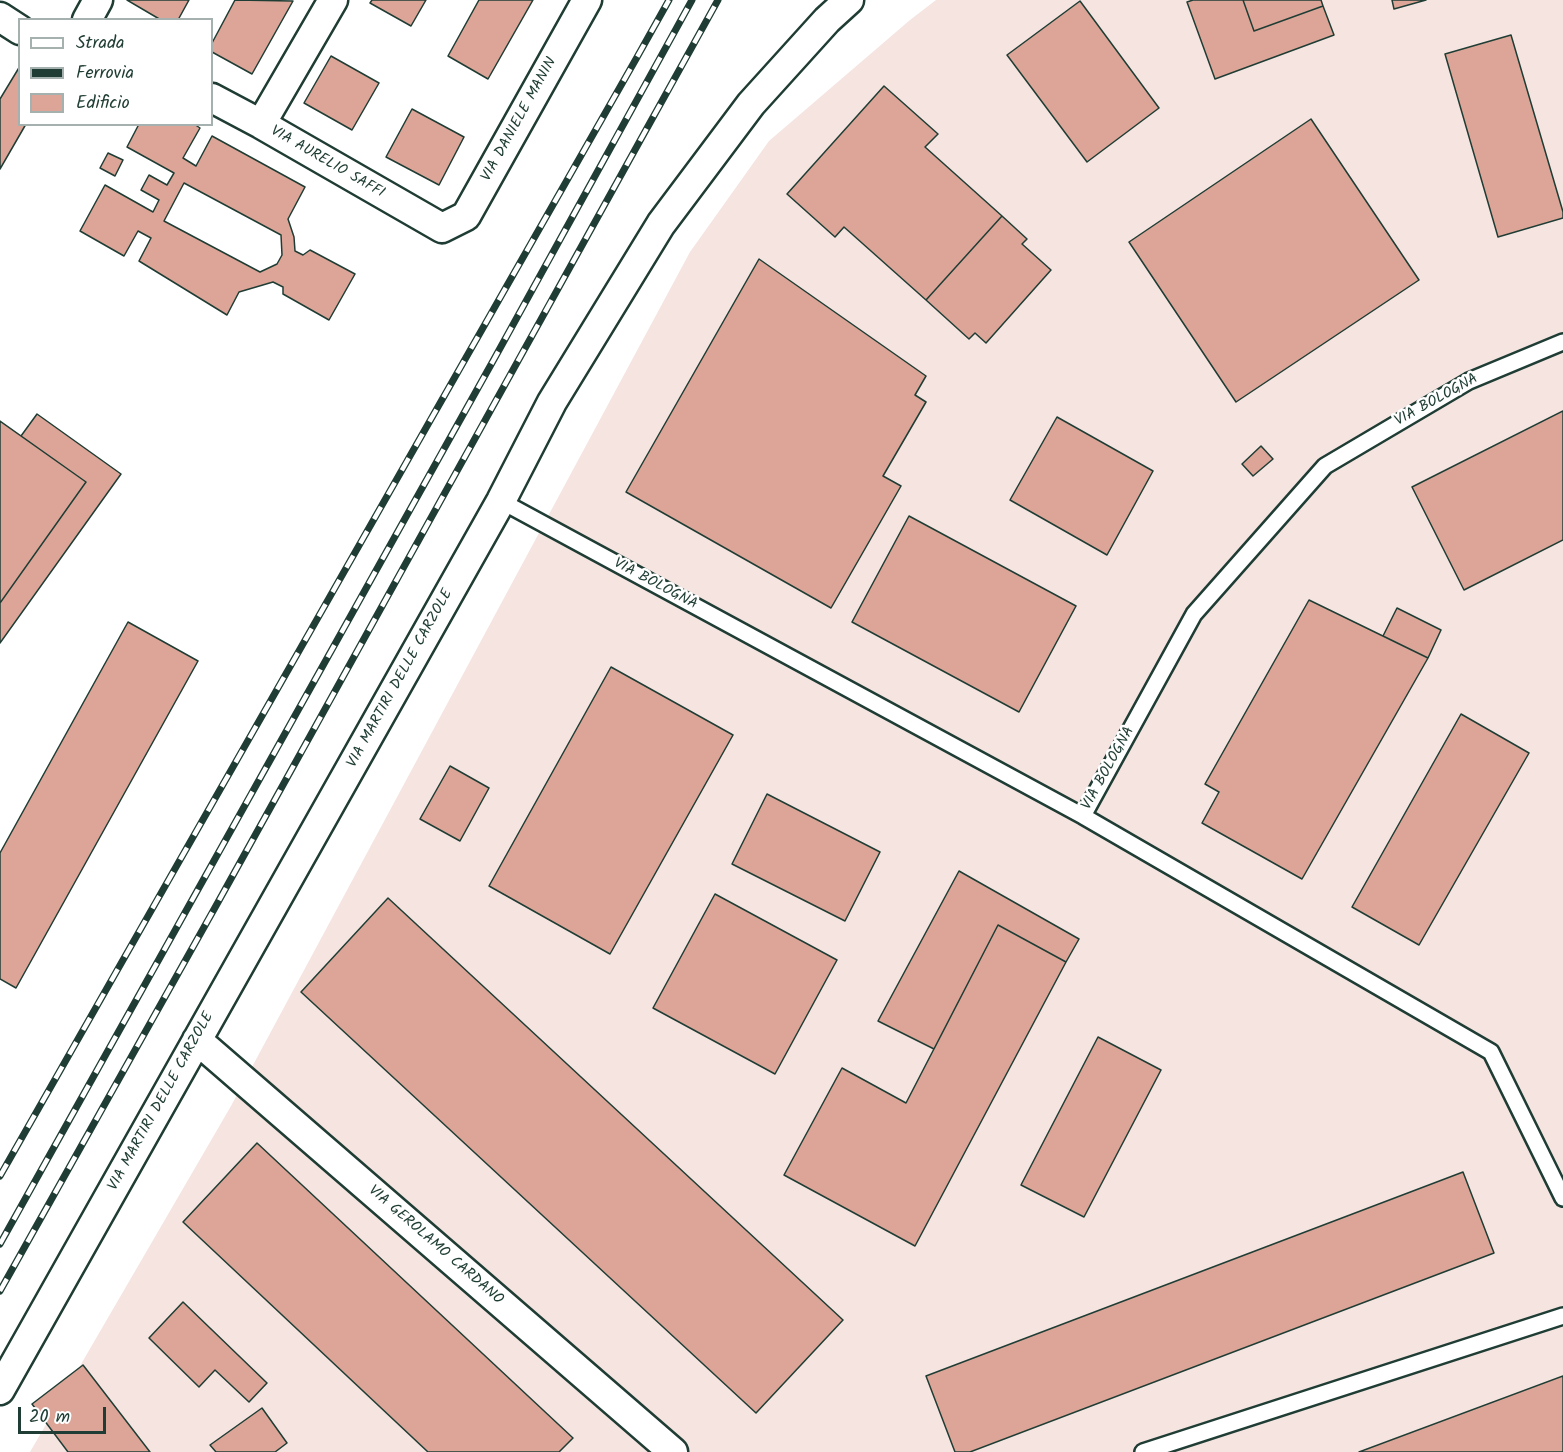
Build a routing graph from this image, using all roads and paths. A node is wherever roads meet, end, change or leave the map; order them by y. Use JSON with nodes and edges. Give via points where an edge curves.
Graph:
{"nodes":[{"id":1,"x":98,"y":0,"type":"edge"},
{"id":2,"x":333,"y":0,"type":"edge"},
{"id":3,"x":587,"y":0,"type":"edge"},
{"id":4,"x":849,"y":0,"type":"edge"},
{"id":5,"x":0,"y":17,"type":"edge"},
{"id":6,"x":88,"y":18,"type":"edge"},
{"id":7,"x":18,"y":29,"type":"edge"},
{"id":8,"x":213,"y":99,"type":"edge"},
{"id":9,"x":261,"y":124,"type":"junction"},
{"id":10,"x":442,"y":228,"type":"joint"},
{"id":11,"x":1563,"y":342,"type":"edge"},
{"id":12,"x":501,"y":501,"type":"junction"},
{"id":13,"x":1083,"y":816,"type":"junction"},
{"id":14,"x":197,"y":1041,"type":"junction"},
{"id":15,"x":1563,"y":1198,"type":"edge"},
{"id":16,"x":1563,"y":1316,"type":"edge"},
{"id":17,"x":0,"y":1390,"type":"edge"},
{"id":18,"x":673,"y":1452,"type":"edge"},
{"id":19,"x":1143,"y":1452,"type":"edge"}],
"edges":[{"from":1,"to":6,"type":"street"},
{"from":2,"to":9,"type":"street"},
{"from":3,"to":10,"type":"street","name":"VIA DANIELE MANIN","via":[[466,216]]},
{"from":4,"to":12,"type":"street","name":"VIA MARTIRI DELLE CARZOLE","via":[[751,104],[662,224],[552,402]]},
{"from":5,"to":7,"type":"street"},
{"from":8,"to":9,"type":"street","name":"VIA AURELIO SAFFI"},
{"from":9,"to":10,"type":"street","name":"VIA AURELIO SAFFI"},
{"from":11,"to":13,"type":"lane","name":"VIA BOLOGNA","via":[[1469,381],[1325,466],[1194,614]]},
{"from":12,"to":13,"type":"lane","name":"VIA BOLOGNA"},
{"from":12,"to":14,"type":"street","name":"VIA MARTIRI DELLE CARZOLE"},
{"from":13,"to":15,"type":"lane","via":[[1491,1052]]},
{"from":14,"to":17,"type":"street","name":"VIA MARTIRI DELLE CARZOLE"},
{"from":14,"to":18,"type":"street","name":"VIA GEROLAMO CARDANO"},
{"from":16,"to":19,"type":"lane"}]}
